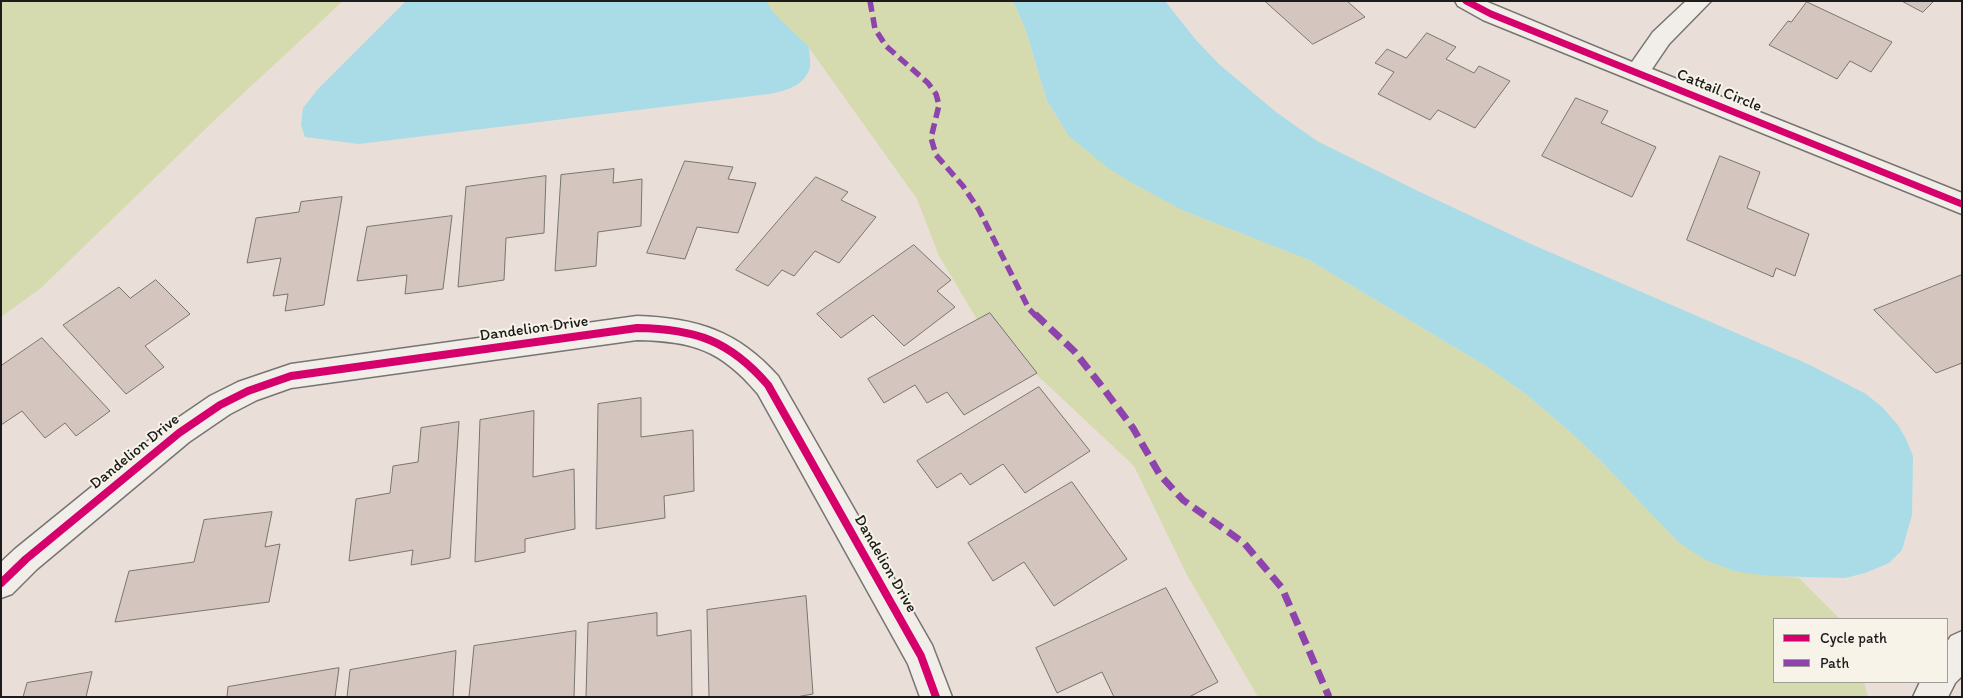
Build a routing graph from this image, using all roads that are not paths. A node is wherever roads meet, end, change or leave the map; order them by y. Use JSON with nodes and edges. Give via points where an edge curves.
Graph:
{"nodes":[{"id":1,"x":1466,"y":1,"type":"edge"},
{"id":2,"x":1700,"y":1,"type":"edge"},
{"id":3,"x":1638,"y":73,"type":"junction"},
{"id":4,"x":1962,"y":204,"type":"edge"},
{"id":5,"x":1,"y":583,"type":"edge"},
{"id":6,"x":1962,"y":647,"type":"edge"},
{"id":7,"x":1948,"y":668,"type":"edge"},
{"id":8,"x":1938,"y":683,"type":"edge"},
{"id":9,"x":936,"y":697,"type":"edge"},
{"id":10,"x":1929,"y":697,"type":"edge"}],
"edges":[{"from":1,"to":3,"type":"street","name":"Cattail Circle"},
{"from":2,"to":3,"type":"street","via":[[1661,38]]},
{"from":3,"to":4,"type":"street","name":"Cattail Circle"},
{"from":5,"to":9,"type":"street","name":"Dandelion Drive","via":[[179,433],[220,405],[248,391],[291,376],[628,330],[655,328],[689,332],[720,344],[747,361],[768,385],[922,656]]},
{"from":6,"to":7,"type":"street"},
{"from":8,"to":10,"type":"street"}]}
